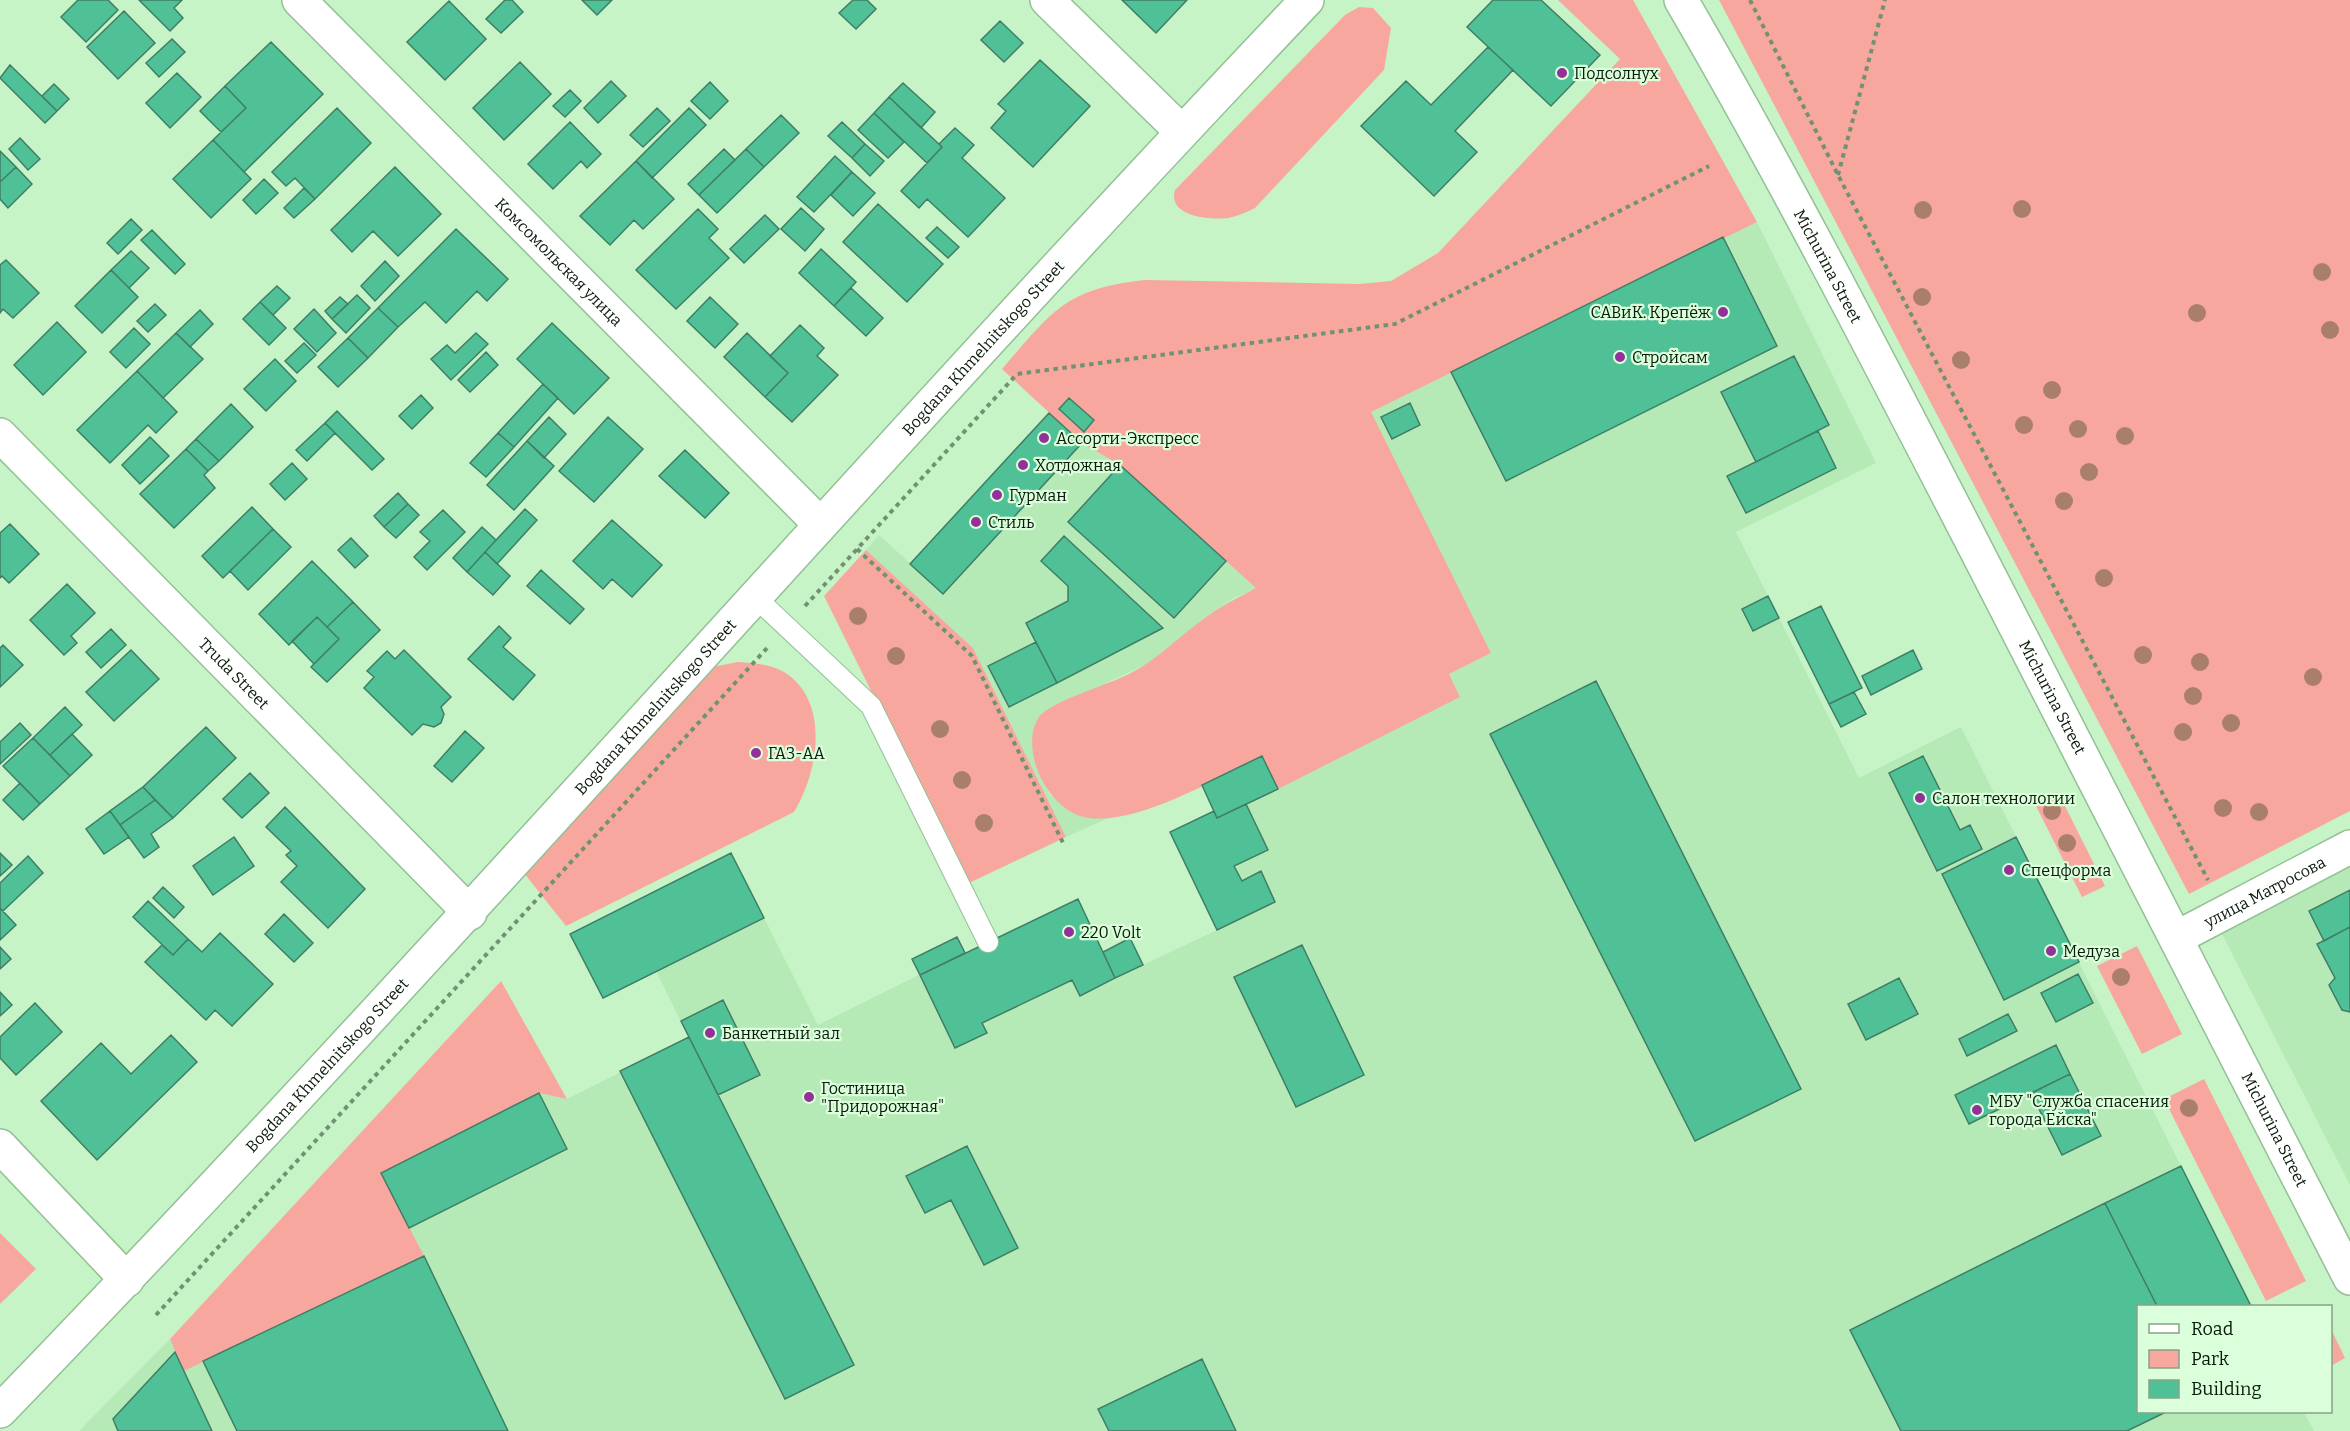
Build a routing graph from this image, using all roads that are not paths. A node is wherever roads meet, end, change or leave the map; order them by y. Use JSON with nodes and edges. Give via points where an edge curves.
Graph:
{"nodes":[{"id":1,"x":299,"y":0,"type":"edge"},
{"id":2,"x":1047,"y":0,"type":"edge"},
{"id":3,"x":1307,"y":0,"type":"edge"},
{"id":4,"x":1681,"y":0,"type":"edge"},
{"id":5,"x":1699,"y":0,"type":"edge"},
{"id":6,"x":1751,"y":120,"type":"junction"},
{"id":7,"x":1182,"y":132,"type":"junction"},
{"id":8,"x":0,"y":435,"type":"edge"},
{"id":9,"x":820,"y":524,"type":"junction"},
{"id":10,"x":755,"y":597,"type":"junction"},
{"id":11,"x":2350,"y":847,"type":"edge"},
{"id":12,"x":470,"y":913,"type":"junction"},
{"id":13,"x":2178,"y":937,"type":"junction"},
{"id":14,"x":988,"y":942,"type":"dead end"},
{"id":15,"x":0,"y":1146,"type":"edge"},
{"id":16,"x":2350,"y":1278,"type":"edge"},
{"id":17,"x":127,"y":1280,"type":"junction"},
{"id":18,"x":0,"y":1411,"type":"edge"}],
"edges":[{"from":1,"to":9,"type":"street","name":"Комсомольская улица"},
{"from":2,"to":7,"type":"street"},
{"from":3,"to":7,"type":"street","name":"Bogdana Khmelnitskogo Street"},
{"from":4,"to":6,"type":"street","name":"Michurina Street"},
{"from":5,"to":6,"type":"street","name":"Michurina Street"},
{"from":6,"to":13,"type":"street","name":"Michurina Street"},
{"from":7,"to":9,"type":"street","name":"Bogdana Khmelnitskogo Street"},
{"from":8,"to":12,"type":"street","name":"Truda Street"},
{"from":9,"to":10,"type":"street","name":"Bogdana Khmelnitskogo Street"},
{"from":10,"to":12,"type":"street","name":"Bogdana Khmelnitskogo Street"},
{"from":10,"to":14,"type":"lane","via":[[871,706]]},
{"from":11,"to":13,"type":"street","name":"улица Матросова"},
{"from":12,"to":17,"type":"street","name":"Bogdana Khmelnitskogo Street"},
{"from":13,"to":16,"type":"street","name":"Michurina Street"},
{"from":15,"to":17,"type":"street"},
{"from":17,"to":18,"type":"street","name":"Bogdana Khmelnitskogo Street"}]}
